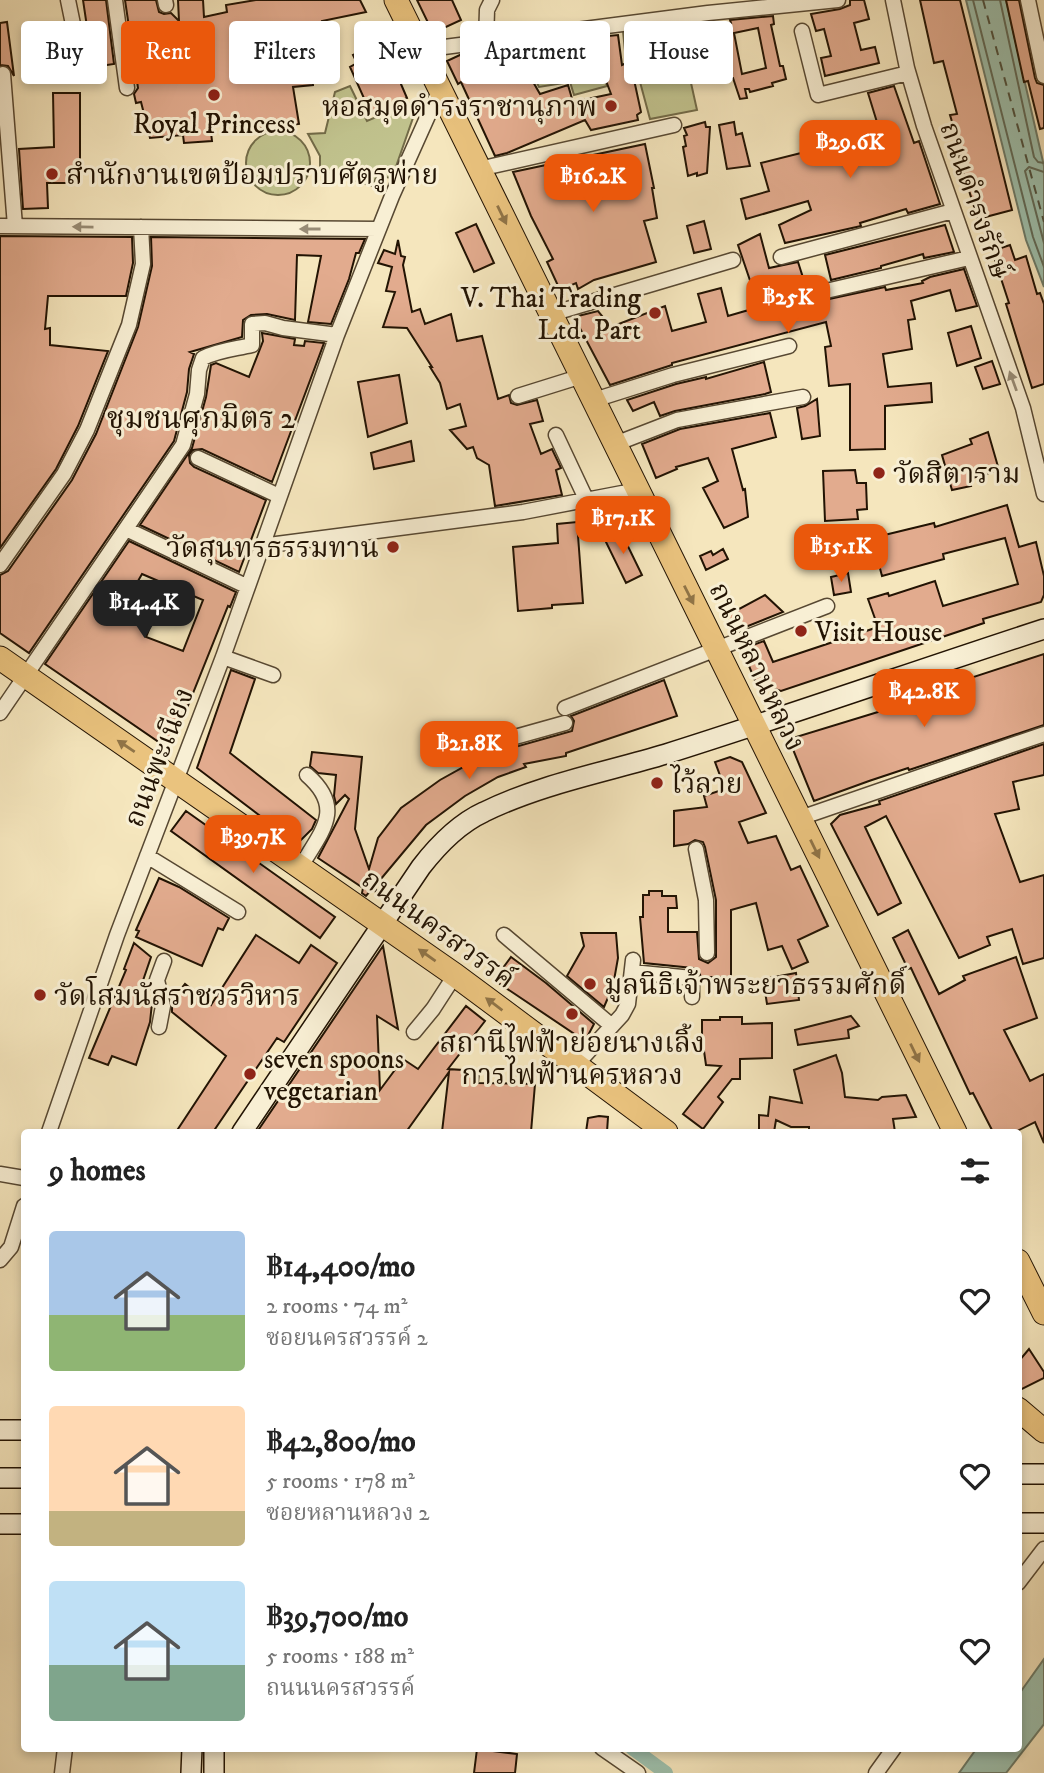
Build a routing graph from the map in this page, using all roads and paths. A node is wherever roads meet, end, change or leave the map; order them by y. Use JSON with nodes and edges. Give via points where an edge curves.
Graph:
{"nodes":[{"id":1,"x":68,"y":0,"type":"edge"},
{"id":2,"x":115,"y":0,"type":"edge"},
{"id":3,"x":396,"y":0,"type":"edge"},
{"id":4,"x":492,"y":0,"type":"edge"},
{"id":5,"x":838,"y":0,"type":"edge"},
{"id":6,"x":893,"y":0,"type":"edge"},
{"id":7,"x":1028,"y":0,"type":"edge"},
{"id":8,"x":707,"y":6,"type":"edge"},
{"id":9,"x":72,"y":21,"type":"edge"},
{"id":10,"x":406,"y":21,"type":"edge"},
{"id":11,"x":487,"y":21,"type":"edge"},
{"id":12,"x":610,"y":21,"type":"edge"},
{"id":13,"x":802,"y":31,"type":"dead end"},
{"id":14,"x":908,"y":73,"type":"junction"},
{"id":15,"x":3,"y":74,"type":"dead end"},
{"id":16,"x":1044,"y":76,"type":"edge"},
{"id":17,"x":438,"y":84,"type":"edge"},
{"id":18,"x":127,"y":88,"type":"dead end"},
{"id":19,"x":440,"y":89,"type":"junction"},
{"id":20,"x":674,"y":125,"type":"dead end"},
{"id":21,"x":479,"y":169,"type":"junction"},
{"id":22,"x":5,"y":176,"type":"edge"},
{"id":23,"x":953,"y":211,"type":"junction"},
{"id":24,"x":7,"y":226,"type":"edge"},
{"id":25,"x":141,"y":228,"type":"junction"},
{"id":26,"x":378,"y":229,"type":"junction"},
{"id":27,"x":781,"y":257,"type":"dead end"},
{"id":28,"x":969,"y":258,"type":"junction"},
{"id":29,"x":733,"y":260,"type":"dead end"},
{"id":30,"x":813,"y":294,"type":"dead end"},
{"id":31,"x":551,"y":314,"type":"junction"},
{"id":32,"x":337,"y":335,"type":"junction"},
{"id":33,"x":789,"y":346,"type":"dead end"},
{"id":34,"x":582,"y":376,"type":"junction"},
{"id":35,"x":518,"y":396,"type":"dead end"},
{"id":36,"x":803,"y":397,"type":"dead end"},
{"id":37,"x":594,"y":400,"type":"junction"},
{"id":38,"x":556,"y":435,"type":"dead end"},
{"id":39,"x":615,"y":444,"type":"junction"},
{"id":40,"x":198,"y":458,"type":"dead end"},
{"id":41,"x":638,"y":491,"type":"junction"},
{"id":42,"x":1044,"y":494,"type":"edge"},
{"id":43,"x":279,"y":496,"type":"junction"},
{"id":44,"x":587,"y":502,"type":"junction"},
{"id":45,"x":126,"y":529,"type":"junction"},
{"id":46,"x":261,"y":546,"type":"junction"},
{"id":47,"x":0,"y":565,"type":"edge"},
{"id":48,"x":246,"y":586,"type":"junction"},
{"id":49,"x":827,"y":606,"type":"dead end"},
{"id":50,"x":1044,"y":629,"type":"edge"},
{"id":51,"x":717,"y":650,"type":"junction"},
{"id":52,"x":223,"y":657,"type":"junction"},
{"id":53,"x":0,"y":658,"type":"edge"},
{"id":54,"x":273,"y":675,"type":"dead end"},
{"id":55,"x":26,"y":677,"type":"junction"},
{"id":56,"x":0,"y":713,"type":"edge"},
{"id":57,"x":754,"y":725,"type":"junction"},
{"id":58,"x":1044,"y":734,"type":"edge"},
{"id":59,"x":497,"y":742,"type":"dead end"},
{"id":60,"x":307,"y":775,"type":"dead end"},
{"id":61,"x":176,"y":780,"type":"junction"},
{"id":62,"x":800,"y":818,"type":"junction"},
{"id":63,"x":696,"y":849,"type":"dead end"},
{"id":64,"x":147,"y":856,"type":"junction"},
{"id":65,"x":302,"y":866,"type":"junction"},
{"id":66,"x":238,"y":912,"type":"dead end"},
{"id":67,"x":383,"y":924,"type":"junction"},
{"id":68,"x":504,"y":936,"type":"dead end"},
{"id":69,"x":707,"y":953,"type":"dead end"},
{"id":70,"x":164,"y":961,"type":"dead end"},
{"id":71,"x":455,"y":975,"type":"junction"},
{"id":72,"x":692,"y":997,"type":"dead end"},
{"id":73,"x":612,"y":1026,"type":"junction"},
{"id":74,"x":159,"y":1027,"type":"dead end"},
{"id":75,"x":414,"y":1032,"type":"dead end"},
{"id":76,"x":575,"y":1066,"type":"junction"},
{"id":77,"x":50,"y":1129,"type":"edge"},
{"id":78,"x":244,"y":1129,"type":"edge"},
{"id":79,"x":662,"y":1129,"type":"edge"},
{"id":80,"x":954,"y":1129,"type":"edge"},
{"id":81,"x":0,"y":1174,"type":"edge"},
{"id":82,"x":21,"y":1178,"type":"edge"},
{"id":83,"x":21,"y":1215,"type":"edge"},
{"id":84,"x":0,"y":1260,"type":"edge"},
{"id":85,"x":1022,"y":1269,"type":"edge"},
{"id":86,"x":1044,"y":1312,"type":"edge"},
{"id":87,"x":0,"y":1430,"type":"edge"},
{"id":88,"x":21,"y":1430,"type":"edge"},
{"id":89,"x":1022,"y":1474,"type":"edge"},
{"id":90,"x":1044,"y":1474,"type":"edge"},
{"id":91,"x":0,"y":1478,"type":"edge"},
{"id":92,"x":21,"y":1478,"type":"edge"},
{"id":93,"x":1022,"y":1523,"type":"edge"},
{"id":94,"x":1044,"y":1523,"type":"edge"},
{"id":95,"x":0,"y":1524,"type":"edge"},
{"id":96,"x":21,"y":1524,"type":"edge"},
{"id":97,"x":1044,"y":1549,"type":"edge"},
{"id":98,"x":1022,"y":1578,"type":"edge"},
{"id":99,"x":65,"y":1752,"type":"edge"},
{"id":100,"x":192,"y":1752,"type":"edge"},
{"id":101,"x":214,"y":1752,"type":"edge"},
{"id":102,"x":608,"y":1752,"type":"edge"},
{"id":103,"x":891,"y":1752,"type":"edge"},
{"id":104,"x":62,"y":1773,"type":"edge"},
{"id":105,"x":191,"y":1773,"type":"edge"},
{"id":106,"x":214,"y":1773,"type":"edge"},
{"id":107,"x":638,"y":1773,"type":"edge"},
{"id":108,"x":876,"y":1773,"type":"edge"}],
"edges":[{"from":1,"to":9,"type":"street"},
{"from":2,"to":18,"type":"street"},
{"from":3,"to":10,"type":"main road","name":"ถนนหลานหลวง"},
{"from":4,"to":11,"type":"street"},
{"from":5,"to":8,"type":"street"},
{"from":6,"to":14,"type":"street","name":"ถนนดำรงรักษ์"},
{"from":7,"to":16,"type":"street"},
{"from":8,"to":12,"type":"street"},
{"from":13,"to":14,"type":"street","via":[[818,95]]},
{"from":14,"to":23,"type":"street","name":"ถนนดำรงรักษ์"},
{"from":15,"to":22,"type":"street"},
{"from":17,"to":19,"type":"main road","name":"ถนนหลานหลวง"},
{"from":19,"to":21,"type":"main road","name":"ถนนหลานหลวง"},
{"from":19,"to":26,"type":"street","name":"ถนนพะเนียง"},
{"from":20,"to":21,"type":"street"},
{"from":21,"to":31,"type":"main road","name":"ถนนหลานหลวง","one_way":true},
{"from":22,"to":24,"type":"street"},
{"from":23,"to":27,"type":"street"},
{"from":23,"to":28,"type":"street","name":"ถนนดำรงรักษ์"},
{"from":25,"to":24,"type":"street","one_way":true},
{"from":26,"to":25,"type":"street","one_way":true},
{"from":25,"to":47,"type":"street","via":[[143,264],[130,325],[87,430],[64,474]]},
{"from":26,"to":32,"type":"street","name":"ถนนพะเนียง"},
{"from":28,"to":30,"type":"street"},
{"from":42,"to":28,"type":"street","name":"ถนนดำรงรักษ์","one_way":true,"via":[[1023,408]]},
{"from":29,"to":31,"type":"street"},
{"from":31,"to":34,"type":"main road","name":"ถนนหลานหลวง"},
{"from":32,"to":43,"type":"street","name":"ถนนพะเนียง"},
{"from":32,"to":45,"type":"street","via":[[252,324],[252,345],[217,350],[203,358],[183,445]]},
{"from":33,"to":37,"type":"street","via":[[673,374]]},
{"from":34,"to":35,"type":"street"},
{"from":34,"to":37,"type":"main road","name":"ถนนหลานหลวง"},
{"from":36,"to":39,"type":"street","via":[[677,420]]},
{"from":37,"to":39,"type":"main road","name":"ถนนหลานหลวง"},
{"from":38,"to":44,"type":"street"},
{"from":39,"to":41,"type":"main road","name":"ถนนหลานหลวง"},
{"from":40,"to":43,"type":"street"},
{"from":41,"to":44,"type":"street"},
{"from":41,"to":51,"type":"main road","name":"ถนนหลานหลวง","one_way":true},
{"from":43,"to":46,"type":"street","name":"ถนนพะเนียง"},
{"from":44,"to":46,"type":"street"},
{"from":45,"to":48,"type":"street"},
{"from":45,"to":55,"type":"street"},
{"from":46,"to":48,"type":"street","name":"ถนนพะเนียง"},
{"from":48,"to":52,"type":"street","name":"ถนนพะเนียง"},
{"from":49,"to":51,"type":"street"},
{"from":50,"to":57,"type":"main road"},
{"from":51,"to":57,"type":"main road","name":"ถนนหลานหลวง"},
{"from":51,"to":59,"type":"street"},
{"from":52,"to":54,"type":"street"},
{"from":52,"to":61,"type":"street","name":"ถนนพะเนียง"},
{"from":53,"to":55,"type":"main road","name":"ถนนนครสวรรค์"},
{"from":55,"to":56,"type":"street"},
{"from":61,"to":55,"type":"main road","name":"ถนนนครสวรรค์","one_way":true},
{"from":57,"to":62,"type":"main road","name":"ถนนหลานหลวง"},
{"from":57,"to":67,"type":"main road","via":[[481,813],[432,853]]},
{"from":58,"to":62,"type":"street"},
{"from":60,"to":65,"type":"street","via":[[319,785],[328,804],[325,824]]},
{"from":61,"to":64,"type":"street","name":"ถนนพะเนียง"},
{"from":61,"to":65,"type":"main road","name":"ถนนนครสวรรค์"},
{"from":62,"to":80,"type":"main road","name":"ถนนหลานหลวง","one_way":true},
{"from":63,"to":69,"type":"street","via":[[706,900]]},
{"from":64,"to":66,"type":"street"},
{"from":64,"to":77,"type":"street","name":"ถนนพะเนียง"},
{"from":65,"to":67,"type":"main road","name":"ถนนนครสวรรค์"},
{"from":71,"to":67,"type":"main road","name":"ถนนนครสวรรค์","one_way":true},
{"from":67,"to":78,"type":"main road"},
{"from":68,"to":73,"type":"street"},
{"from":70,"to":74,"type":"street","via":[[157,980],[163,1006]]},
{"from":71,"to":75,"type":"street"},
{"from":76,"to":71,"type":"main road","name":"ถนนนครสวรรค์","one_way":true},
{"from":72,"to":73,"type":"street","via":[[692,978],[632,966],[628,1004]]},
{"from":73,"to":76,"type":"street"},
{"from":76,"to":79,"type":"main road","name":"ถนนนครสวรรค์"},
{"from":81,"to":82,"type":"street"},
{"from":83,"to":84,"type":"street","via":[[11,1247]]},
{"from":85,"to":86,"type":"main road"},
{"from":87,"to":88,"type":"main road"},
{"from":89,"to":90,"type":"main road"},
{"from":91,"to":92,"type":"main road"},
{"from":93,"to":94,"type":"main road"},
{"from":95,"to":96,"type":"main road"},
{"from":97,"to":98,"type":"street"},
{"from":99,"to":104,"type":"street"},
{"from":100,"to":105,"type":"main road"},
{"from":101,"to":106,"type":"main road"},
{"from":102,"to":107,"type":"street"},
{"from":103,"to":108,"type":"street"}]}
